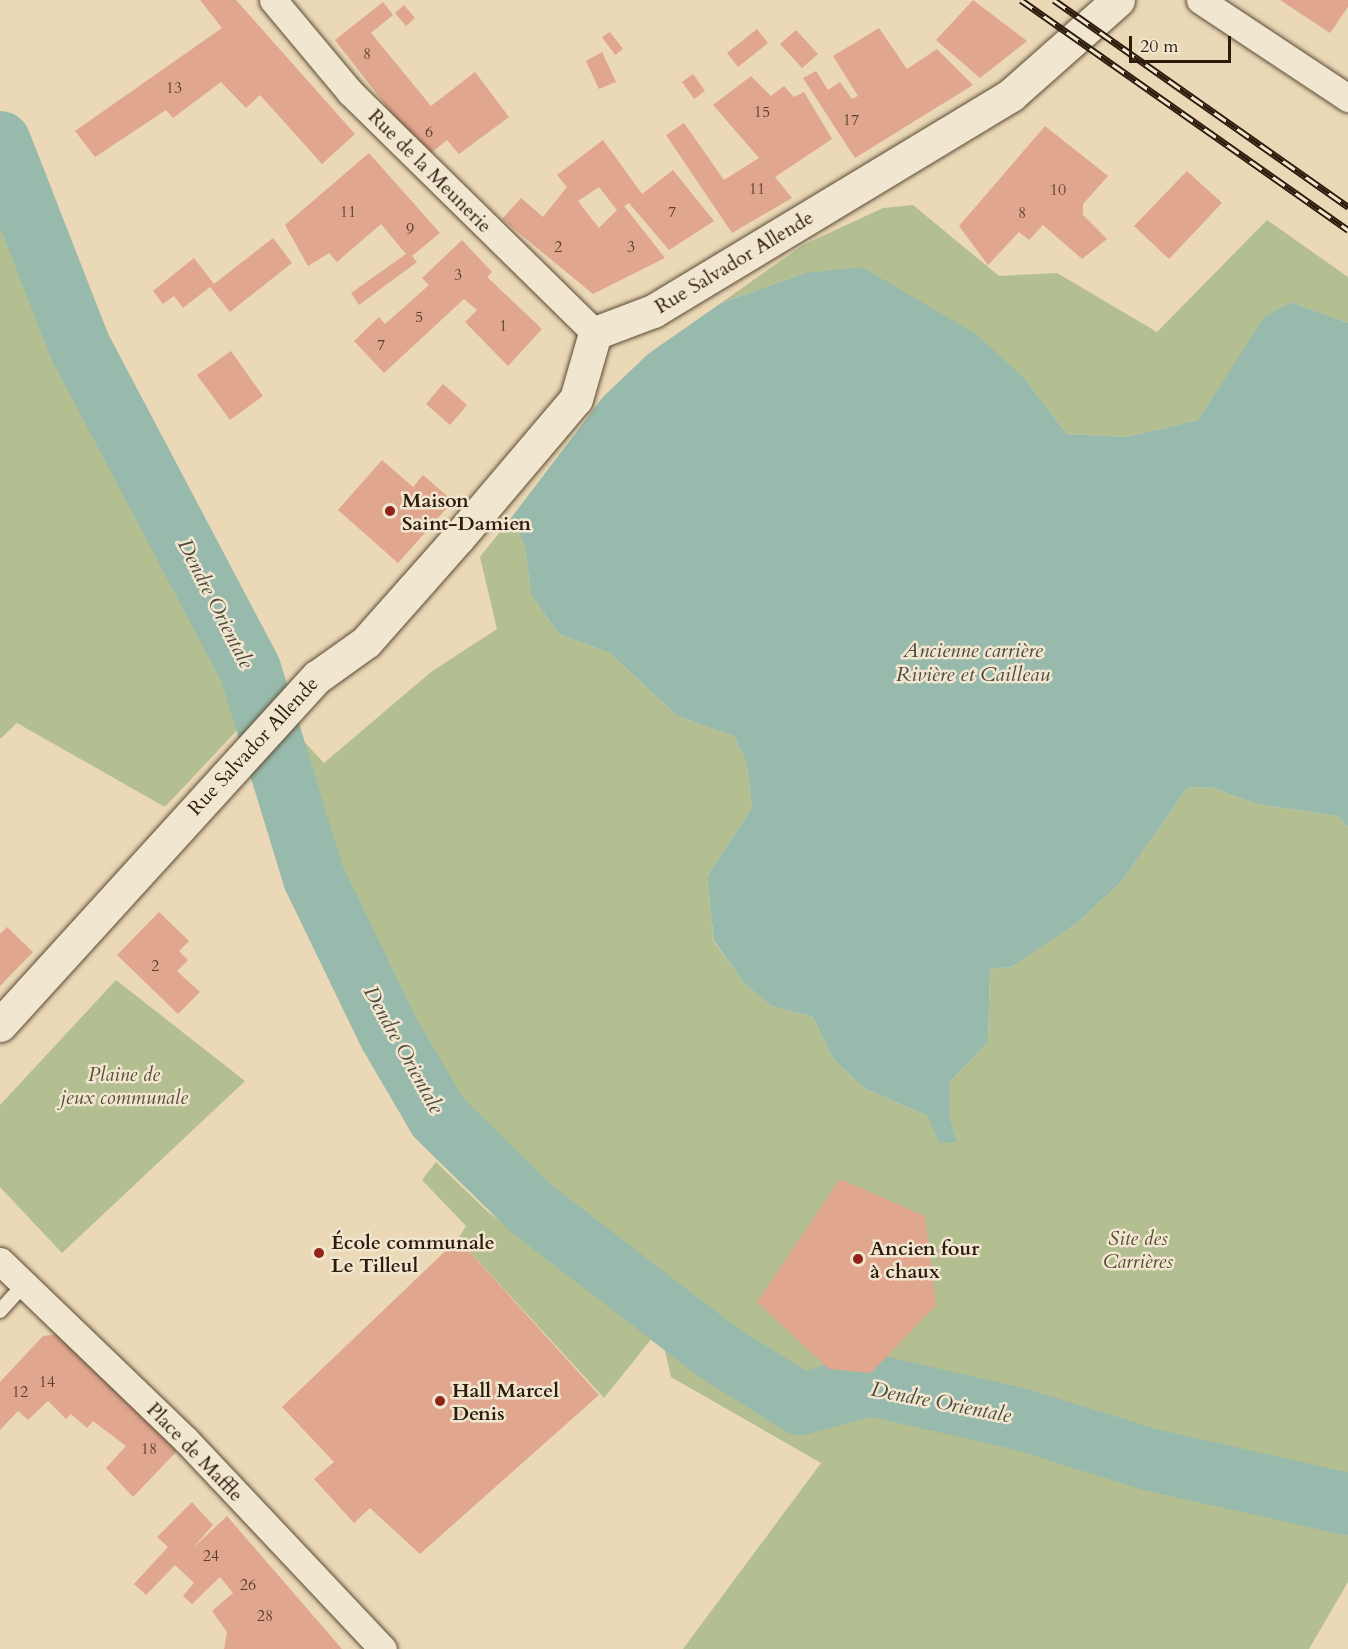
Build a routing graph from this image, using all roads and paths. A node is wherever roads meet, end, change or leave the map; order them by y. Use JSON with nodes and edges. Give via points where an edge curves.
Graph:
{"nodes":[{"id":1,"x":273,"y":0,"type":"edge"},
{"id":2,"x":1118,"y":0,"type":"edge"},
{"id":3,"x":1200,"y":0,"type":"edge"},
{"id":4,"x":1348,"y":98,"type":"edge"},
{"id":5,"x":595,"y":333,"type":"junction"},
{"id":6,"x":0,"y":1025,"type":"edge"},
{"id":7,"x":0,"y":1261,"type":"edge"},
{"id":8,"x":24,"y":1284,"type":"junction"},
{"id":9,"x":0,"y":1311,"type":"edge"},
{"id":10,"x":383,"y":1649,"type":"edge"}],
"edges":[{"from":1,"to":5,"type":"street","name":"Rue de la Meunerie","via":[[350,92]]},
{"from":2,"to":5,"type":"street","name":"Rue Salvador Allende","via":[[1011,95],[653,311]]},
{"from":3,"to":4,"type":"street"},
{"from":5,"to":6,"type":"street","name":"Rue Salvador Allende","via":[[576,399],[366,642],[317,677],[70,943]]},
{"from":7,"to":8,"type":"street","name":"Place de Maffle"},
{"from":8,"to":9,"type":"lane"},
{"from":8,"to":10,"type":"street","name":"Place de Maffle","via":[[186,1440]]}]}
